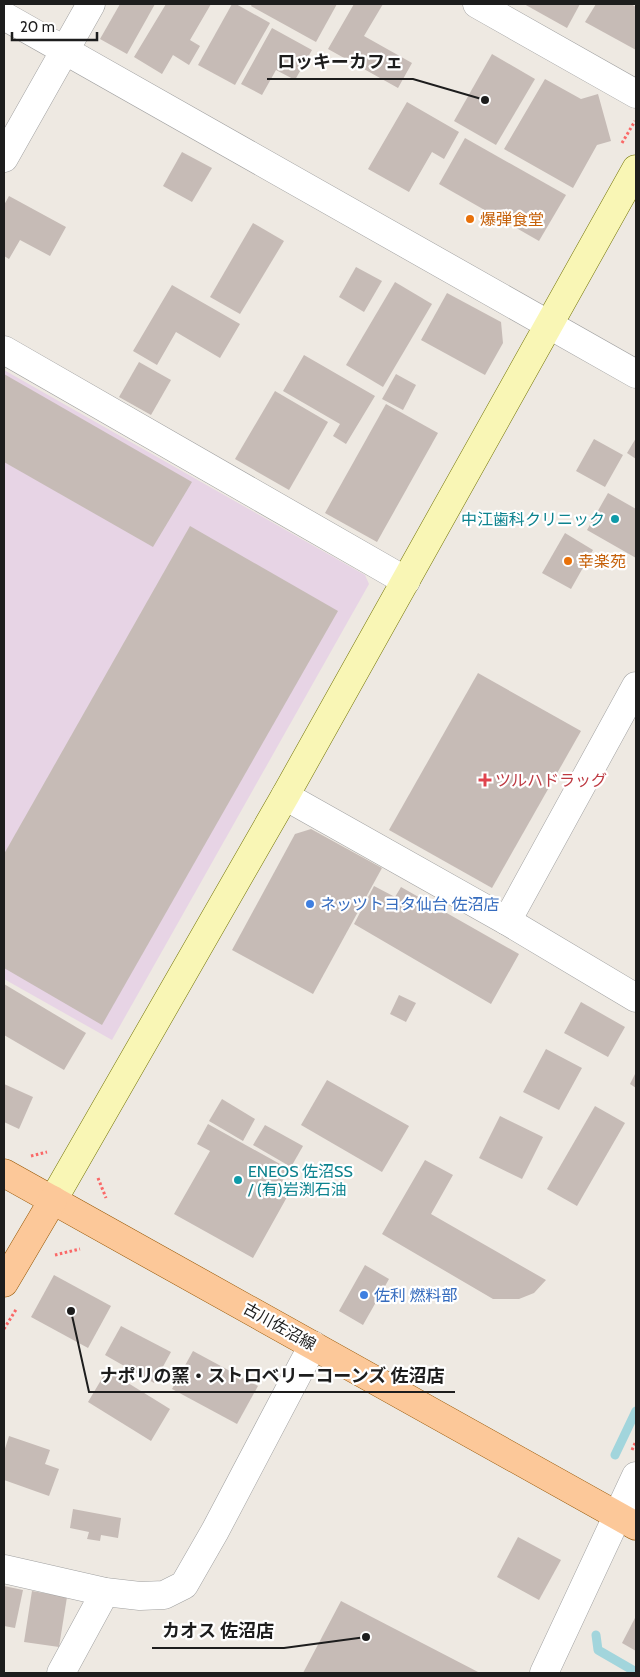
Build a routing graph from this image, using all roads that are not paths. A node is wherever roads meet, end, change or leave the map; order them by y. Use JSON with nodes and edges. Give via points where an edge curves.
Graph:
{"nodes":[{"id":1,"x":91,"y":4,"type":"edge"},
{"id":2,"x":477,"y":4,"type":"edge"},
{"id":3,"x":4,"y":16,"type":"edge"},
{"id":4,"x":64,"y":51,"type":"junction"},
{"id":5,"x":636,"y":94,"type":"edge"},
{"id":6,"x":4,"y":158,"type":"edge"},
{"id":7,"x":636,"y":169,"type":"edge"},
{"id":8,"x":549,"y":324,"type":"junction"},
{"id":9,"x":4,"y":350,"type":"edge"},
{"id":10,"x":636,"y":374,"type":"edge"},
{"id":11,"x":406,"y":581,"type":"junction"},
{"id":12,"x":634,"y":698,"type":"edge"},
{"id":13,"x":285,"y":796,"type":"junction"},
{"id":14,"x":507,"y":921,"type":"junction"},
{"id":15,"x":636,"y":998,"type":"edge"},
{"id":16,"x":14,"y":1165,"type":"edge"},
{"id":17,"x":53,"y":1200,"type":"junction"},
{"id":18,"x":4,"y":1284,"type":"edge"},
{"id":19,"x":313,"y":1345,"type":"junction"},
{"id":20,"x":636,"y":1476,"type":"edge"},
{"id":21,"x":627,"y":1521,"type":"edge"},
{"id":22,"x":4,"y":1569,"type":"edge"},
{"id":23,"x":105,"y":1592,"type":"junction"},
{"id":24,"x":60,"y":1673,"type":"edge"},
{"id":25,"x":544,"y":1673,"type":"edge"}],
"edges":[{"from":1,"to":4,"type":"street"},
{"from":2,"to":5,"type":"street"},
{"from":3,"to":4,"type":"street"},
{"from":4,"to":6,"type":"street"},
{"from":4,"to":8,"type":"street"},
{"from":7,"to":8,"type":"street"},
{"from":8,"to":10,"type":"street"},
{"from":8,"to":11,"type":"street"},
{"from":9,"to":11,"type":"street"},
{"from":11,"to":13,"type":"street"},
{"from":12,"to":14,"type":"street"},
{"from":13,"to":14,"type":"street"},
{"from":13,"to":17,"type":"street"},
{"from":14,"to":15,"type":"street"},
{"from":16,"to":17,"type":"main road","name":"古川佐沼線"},
{"from":17,"to":18,"type":"main road"},
{"from":17,"to":19,"type":"main road","name":"古川佐沼線"},
{"from":19,"to":21,"type":"main road","name":"古川佐沼線"},
{"from":19,"to":23,"type":"street","via":[[184,1585],[164,1595]]},
{"from":20,"to":21,"type":"street"},
{"from":21,"to":25,"type":"street"},
{"from":22,"to":23,"type":"street"},
{"from":23,"to":24,"type":"street"}]}
